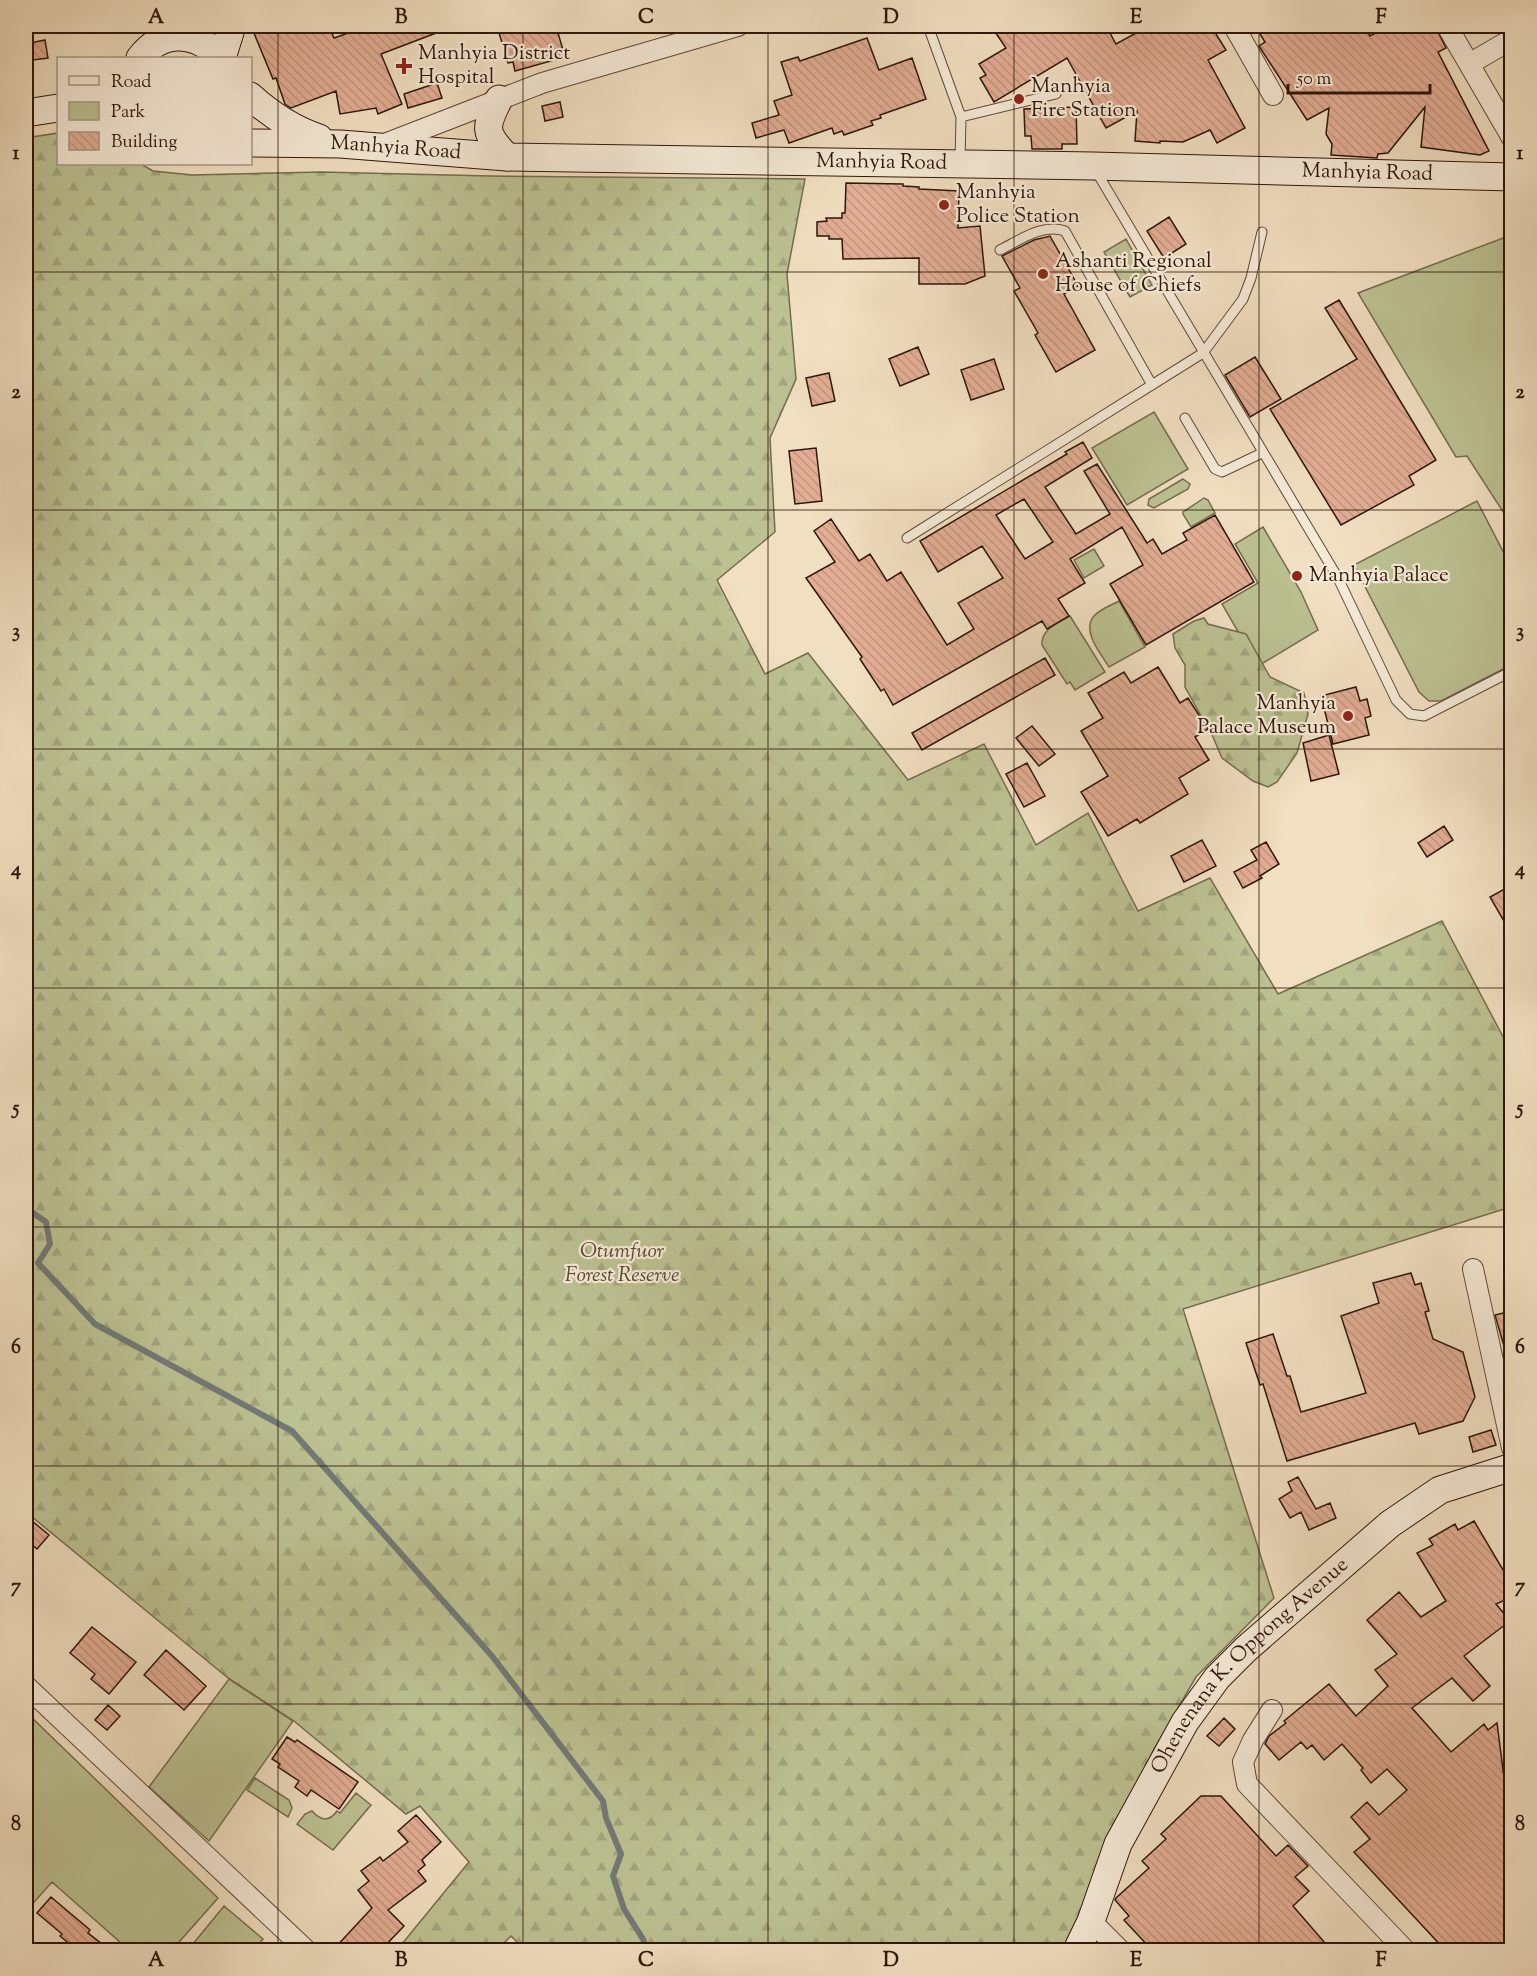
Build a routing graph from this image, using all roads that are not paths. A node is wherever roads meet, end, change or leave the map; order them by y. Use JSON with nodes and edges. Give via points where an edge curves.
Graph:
{"nodes":[{"id":1,"x":232,"y":26,"type":"edge"},
{"id":2,"x":738,"y":26,"type":"edge"},
{"id":3,"x":928,"y":26,"type":"edge"},
{"id":4,"x":1233,"y":26,"type":"edge"},
{"id":5,"x":1447,"y":26,"type":"edge"},
{"id":6,"x":178,"y":31,"type":"edge"},
{"id":7,"x":1512,"y":39,"type":"edge"},
{"id":8,"x":145,"y":44,"type":"edge"},
{"id":9,"x":220,"y":57,"type":"edge"},
{"id":10,"x":221,"y":57,"type":"edge"},
{"id":11,"x":1469,"y":64,"type":"junction"},
{"id":12,"x":1056,"y":94,"type":"dead end"},
{"id":13,"x":1273,"y":95,"type":"dead end"},
{"id":14,"x":252,"y":98,"type":"edge"},
{"id":15,"x":499,"y":99,"type":"junction"},
{"id":16,"x":57,"y":108,"type":"edge"},
{"id":17,"x":26,"y":114,"type":"edge"},
{"id":18,"x":961,"y":117,"type":"junction"},
{"id":19,"x":1512,"y":138,"type":"edge"},
{"id":20,"x":252,"y":143,"type":"edge"},
{"id":21,"x":340,"y":144,"type":"junction"},
{"id":22,"x":377,"y":147,"type":"junction"},
{"id":23,"x":507,"y":157,"type":"junction"},
{"id":24,"x":960,"y":164,"type":"junction"},
{"id":25,"x":1093,"y":166,"type":"junction"},
{"id":26,"x":1512,"y":177,"type":"edge"},
{"id":27,"x":1262,"y":232,"type":"dead end"},
{"id":28,"x":1000,"y":250,"type":"dead end"},
{"id":29,"x":1203,"y":353,"type":"junction"},
{"id":30,"x":1152,"y":385,"type":"junction"},
{"id":31,"x":1185,"y":418,"type":"dead end"},
{"id":32,"x":1262,"y":453,"type":"junction"},
{"id":33,"x":907,"y":538,"type":"dead end"},
{"id":34,"x":1512,"y":671,"type":"edge"},
{"id":35,"x":1473,"y":1269,"type":"dead end"},
{"id":36,"x":1512,"y":1448,"type":"edge"},
{"id":37,"x":1512,"y":1467,"type":"edge"},
{"id":38,"x":26,"y":1686,"type":"edge"},
{"id":39,"x":1272,"y":1710,"type":"dead end"},
{"id":40,"x":1090,"y":1921,"type":"junction"},
{"id":41,"x":306,"y":1950,"type":"edge"},
{"id":42,"x":1077,"y":1950,"type":"edge"},
{"id":43,"x":1120,"y":1950,"type":"edge"},
{"id":44,"x":1405,"y":1950,"type":"edge"}],
"edges":[{"from":1,"to":10,"type":"main road"},
{"from":2,"to":15,"type":"street"},
{"from":3,"to":18,"type":"lane"},
{"from":4,"to":13,"type":"street"},
{"from":5,"to":11,"type":"street"},
{"from":6,"to":8,"type":"main road","via":[[166,39]]},
{"from":6,"to":9,"type":"main road"},
{"from":7,"to":11,"type":"street"},
{"from":11,"to":19,"type":"street"},
{"from":12,"to":18,"type":"lane"},
{"from":14,"to":21,"type":"main road","via":[[288,126]]},
{"from":15,"to":22,"type":"street"},
{"from":15,"to":23,"type":"main road","via":[[488,127],[491,141]]},
{"from":16,"to":17,"type":"main road"},
{"from":18,"to":24,"type":"lane"},
{"from":20,"to":21,"type":"main road","name":"Manhyia Road"},
{"from":21,"to":22,"type":"main road","name":"Manhyia Road"},
{"from":22,"to":23,"type":"main road","name":"Manhyia Road"},
{"from":23,"to":24,"type":"main road","name":"Manhyia Road"},
{"from":24,"to":25,"type":"main road","name":"Manhyia Road"},
{"from":25,"to":26,"type":"main road","name":"Manhyia Road"},
{"from":25,"to":29,"type":"lane"},
{"from":27,"to":29,"type":"lane","via":[[1243,299]]},
{"from":28,"to":30,"type":"lane","via":[[1042,230],[1065,231]]},
{"from":29,"to":30,"type":"lane"},
{"from":29,"to":32,"type":"lane"},
{"from":30,"to":33,"type":"lane"},
{"from":31,"to":32,"type":"lane","via":[[1215,469],[1222,472]]},
{"from":32,"to":34,"type":"lane","via":[[1338,578],[1396,700],[1410,714],[1424,716]]},
{"from":35,"to":36,"type":"street"},
{"from":37,"to":40,"type":"main road","name":"Ohenenana K. Oppong Avenue","via":[[1440,1490],[1390,1524],[1217,1678],[1173,1741],[1118,1844]]},
{"from":38,"to":41,"type":"street"},
{"from":39,"to":44,"type":"street","via":[[1243,1762],[1247,1784]]},
{"from":40,"to":42,"type":"main road","name":"Ohenenana K. Oppong Avenue"},
{"from":40,"to":43,"type":"street"}]}
